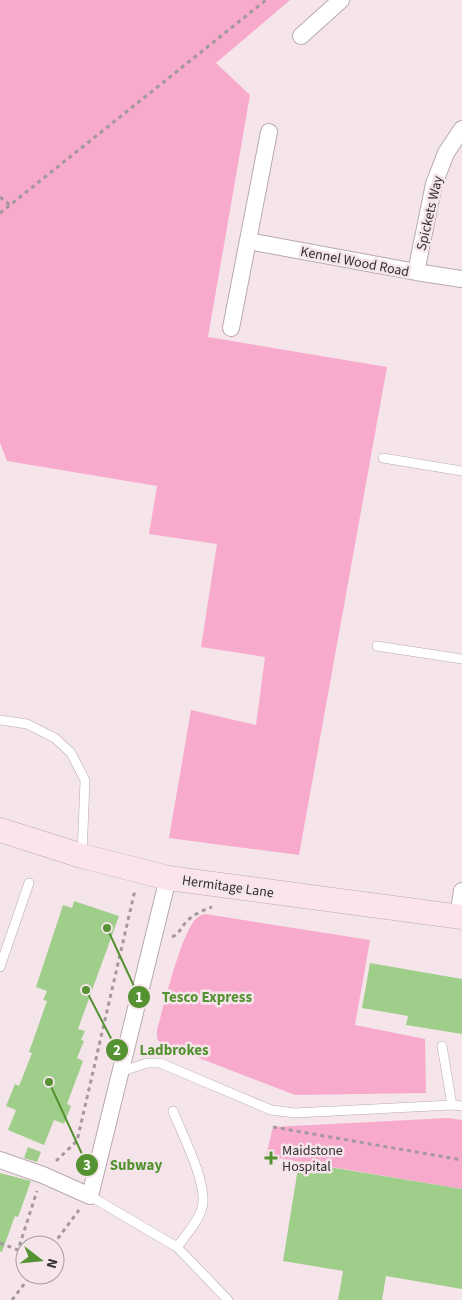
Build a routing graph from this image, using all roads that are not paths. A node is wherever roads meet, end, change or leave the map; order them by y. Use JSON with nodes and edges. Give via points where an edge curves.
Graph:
{"nodes":[{"id":1,"x":341,"y":0,"type":"edge"},
{"id":2,"x":301,"y":36,"type":"dead end"},
{"id":3,"x":462,"y":129,"type":"edge"},
{"id":4,"x":269,"y":132,"type":"dead end"},
{"id":5,"x":248,"y":241,"type":"junction"},
{"id":6,"x":416,"y":272,"type":"junction"},
{"id":7,"x":462,"y":278,"type":"edge"},
{"id":8,"x":232,"y":328,"type":"dead end"},
{"id":9,"x":383,"y":458,"type":"dead end"},
{"id":10,"x":462,"y":471,"type":"edge"},
{"id":11,"x":377,"y":646,"type":"dead end"},
{"id":12,"x":462,"y":659,"type":"edge"},
{"id":13,"x":0,"y":720,"type":"edge"},
{"id":14,"x":0,"y":830,"type":"edge"},
{"id":15,"x":82,"y":856,"type":"junction"},
{"id":16,"x":168,"y":878,"type":"junction"},
{"id":17,"x":29,"y":883,"type":"dead end"},
{"id":18,"x":462,"y":891,"type":"edge"},
{"id":19,"x":460,"y":917,"type":"edge"},
{"id":20,"x":0,"y":967,"type":"edge"},
{"id":21,"x":442,"y":1046,"type":"dead end"},
{"id":22,"x":120,"y":1072,"type":"junction"},
{"id":23,"x":452,"y":1105,"type":"junction"},
{"id":24,"x":462,"y":1106,"type":"edge"},
{"id":25,"x":173,"y":1112,"type":"dead end"},
{"id":26,"x":0,"y":1160,"type":"edge"},
{"id":27,"x":90,"y":1196,"type":"junction"},
{"id":28,"x":177,"y":1247,"type":"junction"},
{"id":29,"x":228,"y":1300,"type":"edge"}],
"edges":[{"from":1,"to":2,"type":"street"},
{"from":3,"to":6,"type":"street","name":"Spickets Way","via":[[446,154],[434,184]]},
{"from":4,"to":5,"type":"street"},
{"from":5,"to":6,"type":"street","name":"Kennel Wood Road"},
{"from":5,"to":8,"type":"street"},
{"from":6,"to":7,"type":"street","name":"Kennel Wood Road"},
{"from":9,"to":10,"type":"lane"},
{"from":11,"to":12,"type":"lane"},
{"from":13,"to":15,"type":"lane","via":[[27,724],[55,738],[71,753],[85,780]]},
{"from":14,"to":15,"type":"main road","name":"Hermitage Lane"},
{"from":15,"to":16,"type":"main road","name":"Hermitage Lane"},
{"from":16,"to":19,"type":"main road","name":"Hermitage Lane"},
{"from":16,"to":22,"type":"street"},
{"from":17,"to":20,"type":"lane"},
{"from":18,"to":19,"type":"street"},
{"from":21,"to":23,"type":"lane"},
{"from":22,"to":23,"type":"lane","via":[[160,1063],[271,1110],[295,1113]]},
{"from":22,"to":27,"type":"street"},
{"from":23,"to":24,"type":"lane"},
{"from":25,"to":28,"type":"lane","via":[[202,1183],[204,1196],[200,1214]]},
{"from":26,"to":27,"type":"street"},
{"from":27,"to":28,"type":"lane"},
{"from":28,"to":29,"type":"lane"}]}
